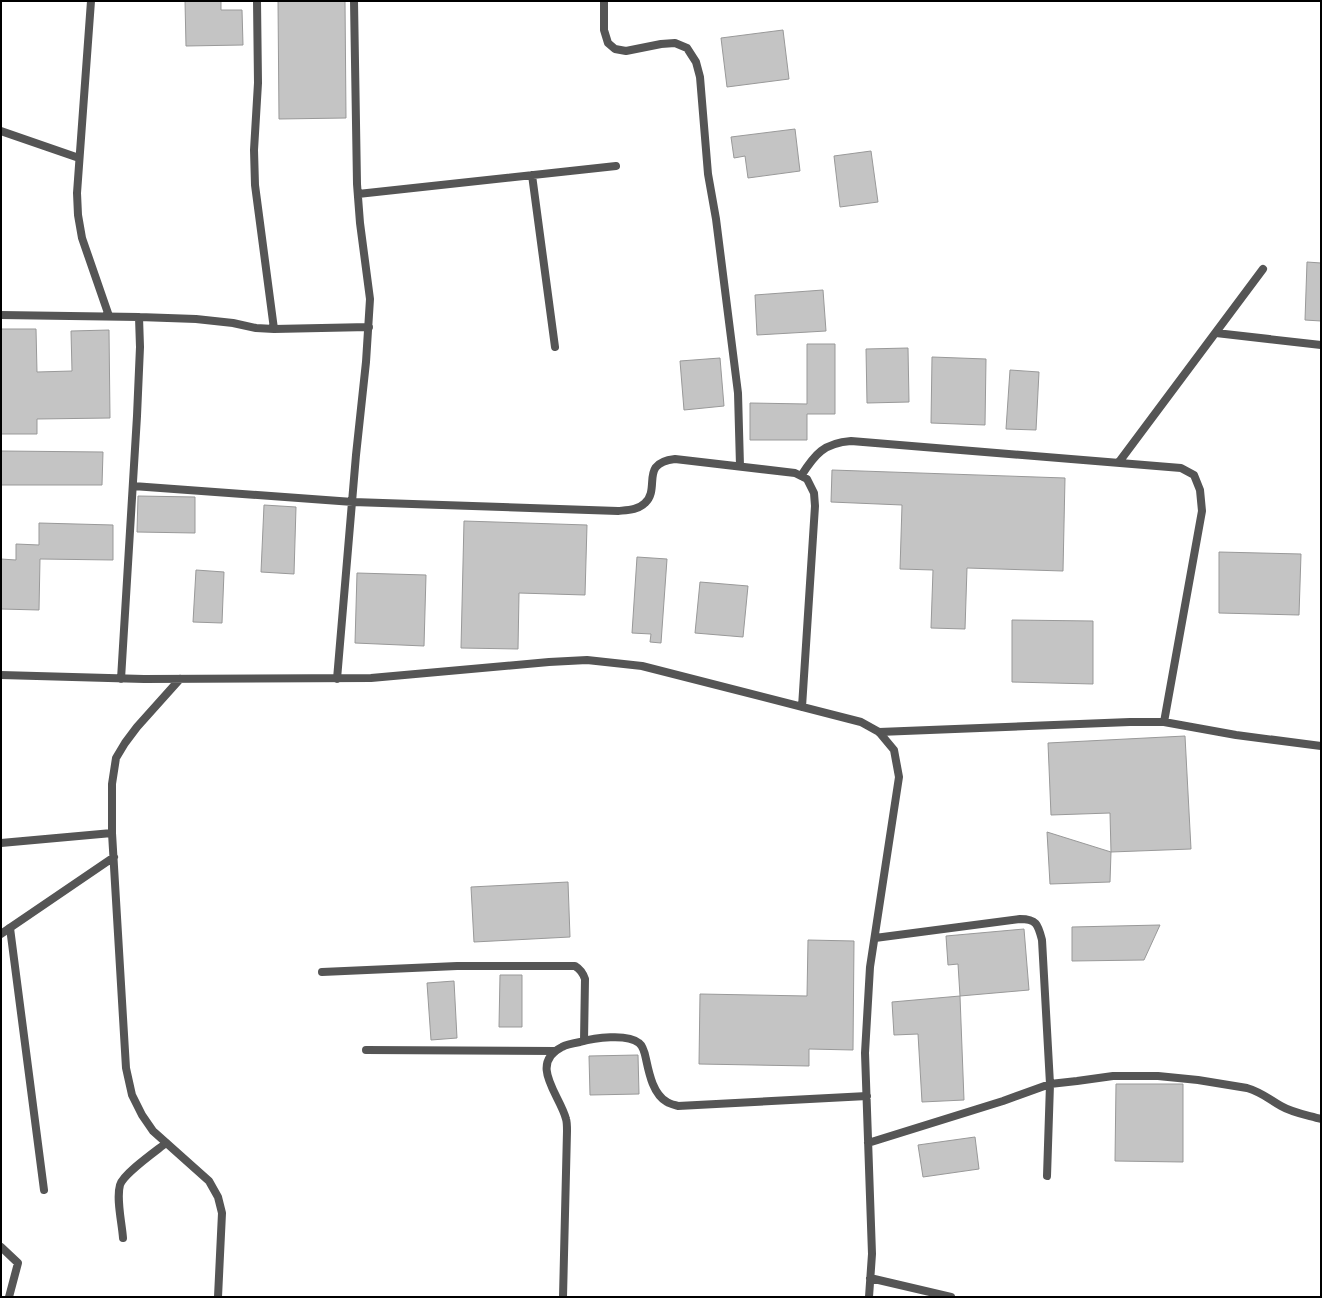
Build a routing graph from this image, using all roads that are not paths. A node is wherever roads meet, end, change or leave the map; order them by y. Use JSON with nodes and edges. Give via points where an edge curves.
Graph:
{"nodes":[{"id":1,"x":91,"y":1,"type":"edge"},
{"id":2,"x":257,"y":1,"type":"edge"},
{"id":3,"x":354,"y":1,"type":"edge"},
{"id":4,"x":604,"y":1,"type":"edge"},
{"id":5,"x":1,"y":131,"type":"edge"},
{"id":6,"x":79,"y":158,"type":"junction"},
{"id":7,"x":616,"y":166,"type":"dead end"},
{"id":8,"x":532,"y":175,"type":"junction"},
{"id":9,"x":358,"y":194,"type":"junction"},
{"id":10,"x":1263,"y":269,"type":"dead end"},
{"id":11,"x":1,"y":315,"type":"edge"},
{"id":12,"x":109,"y":316,"type":"junction"},
{"id":13,"x":139,"y":316,"type":"junction"},
{"id":14,"x":369,"y":327,"type":"junction"},
{"id":15,"x":274,"y":329,"type":"junction"},
{"id":16,"x":1216,"y":333,"type":"junction"},
{"id":17,"x":1321,"y":345,"type":"edge"},
{"id":18,"x":555,"y":347,"type":"dead end"},
{"id":19,"x":1119,"y":462,"type":"junction"},
{"id":20,"x":740,"y":466,"type":"junction"},
{"id":21,"x":801,"y":476,"type":"junction"},
{"id":22,"x":132,"y":486,"type":"junction"},
{"id":23,"x":353,"y":502,"type":"junction"},
{"id":24,"x":1,"y":675,"type":"edge"},
{"id":25,"x":121,"y":679,"type":"junction"},
{"id":26,"x":180,"y":679,"type":"junction"},
{"id":27,"x":337,"y":679,"type":"junction"},
{"id":28,"x":802,"y":707,"type":"junction"},
{"id":29,"x":1164,"y":722,"type":"junction"},
{"id":30,"x":879,"y":732,"type":"junction"},
{"id":31,"x":1321,"y":746,"type":"edge"},
{"id":32,"x":112,"y":833,"type":"junction"},
{"id":33,"x":1,"y":843,"type":"edge"},
{"id":34,"x":114,"y":857,"type":"junction"},
{"id":35,"x":10,"y":928,"type":"junction"},
{"id":36,"x":1,"y":934,"type":"edge"},
{"id":37,"x":875,"y":938,"type":"junction"},
{"id":38,"x":322,"y":972,"type":"dead end"},
{"id":39,"x":584,"y":1041,"type":"junction"},
{"id":40,"x":366,"y":1050,"type":"dead end"},
{"id":41,"x":555,"y":1051,"type":"junction"},
{"id":42,"x":1050,"y":1084,"type":"junction"},
{"id":43,"x":866,"y":1096,"type":"junction"},
{"id":44,"x":1321,"y":1118,"type":"edge"},
{"id":45,"x":166,"y":1143,"type":"junction"},
{"id":46,"x":868,"y":1143,"type":"junction"},
{"id":47,"x":1047,"y":1176,"type":"dead end"},
{"id":48,"x":44,"y":1190,"type":"dead end"},
{"id":49,"x":123,"y":1238,"type":"dead end"},
{"id":50,"x":1,"y":1247,"type":"edge"},
{"id":51,"x":870,"y":1278,"type":"junction"},
{"id":52,"x":9,"y":1297,"type":"edge"},
{"id":53,"x":218,"y":1297,"type":"edge"},
{"id":54,"x":563,"y":1297,"type":"edge"},
{"id":55,"x":869,"y":1297,"type":"edge"},
{"id":56,"x":951,"y":1297,"type":"edge"}],
"edges":[{"from":1,"to":6,"type":"street"},
{"from":2,"to":15,"type":"street","via":[[255,185]]},
{"from":3,"to":9,"type":"street"},
{"from":4,"to":20,"type":"street","via":[[604,30],[608,43],[615,49],[626,51],[675,44],[687,48],[696,62],[700,77],[708,174],[738,393]]},
{"from":5,"to":6,"type":"street"},
{"from":6,"to":12,"type":"street","via":[[77,193],[82,238]]},
{"from":7,"to":8,"type":"street"},
{"from":8,"to":9,"type":"street"},
{"from":8,"to":18,"type":"street"},
{"from":9,"to":14,"type":"street","via":[[370,299]]},
{"from":10,"to":16,"type":"street"},
{"from":11,"to":12,"type":"street"},
{"from":12,"to":13,"type":"street"},
{"from":13,"to":15,"type":"street","via":[[196,319]]},
{"from":13,"to":22,"type":"street","via":[[140,347]]},
{"from":14,"to":15,"type":"street"},
{"from":14,"to":23,"type":"street"},
{"from":16,"to":17,"type":"street"},
{"from":16,"to":19,"type":"street"},
{"from":19,"to":21,"type":"street","via":[[851,441],[831,444],[812,458]]},
{"from":19,"to":29,"type":"street","via":[[1181,468],[1194,475],[1200,490],[1202,511]]},
{"from":20,"to":21,"type":"street"},
{"from":20,"to":23,"type":"street","via":[[666,460],[659,463],[654,470],[649,496],[645,503],[634,509],[618,511]]},
{"from":21,"to":28,"type":"street","via":[[807,479],[814,493],[815,506]]},
{"from":22,"to":23,"type":"street"},
{"from":22,"to":25,"type":"street"},
{"from":23,"to":27,"type":"street"},
{"from":24,"to":25,"type":"street"},
{"from":25,"to":26,"type":"street"},
{"from":26,"to":27,"type":"street"},
{"from":26,"to":32,"type":"street","via":[[137,727],[116,758],[112,784]]},
{"from":27,"to":28,"type":"street","via":[[586,660],[642,666]]},
{"from":28,"to":30,"type":"street","via":[[861,722]]},
{"from":29,"to":30,"type":"street"},
{"from":29,"to":31,"type":"street"},
{"from":30,"to":37,"type":"street","via":[[894,750],[899,777]]},
{"from":32,"to":33,"type":"street"},
{"from":32,"to":34,"type":"street"},
{"from":34,"to":35,"type":"street"},
{"from":34,"to":45,"type":"street","via":[[126,1068],[132,1095],[142,1115],[153,1132]]},
{"from":35,"to":36,"type":"street"},
{"from":35,"to":48,"type":"street"},
{"from":37,"to":42,"type":"street","via":[[1020,919],[1035,922],[1042,940]]},
{"from":37,"to":43,"type":"street","via":[[870,967],[865,1053]]},
{"from":38,"to":39,"type":"street","via":[[457,966],[575,966],[585,978]]},
{"from":39,"to":41,"type":"street","via":[[563,1046]]},
{"from":39,"to":43,"type":"street","via":[[615,1037],[634,1040],[640,1044],[651,1081],[659,1095],[667,1102],[678,1106]]},
{"from":40,"to":41,"type":"street"},
{"from":41,"to":54,"type":"street","via":[[546,1067],[547,1076],[566,1119],[568,1131]]},
{"from":42,"to":44,"type":"street","via":[[1113,1076],[1158,1076],[1198,1080],[1258,1091],[1294,1112]]},
{"from":42,"to":46,"type":"street"},
{"from":42,"to":47,"type":"street"},
{"from":43,"to":46,"type":"street"},
{"from":45,"to":49,"type":"street","via":[[125,1176],[120,1184]]},
{"from":45,"to":53,"type":"street","via":[[209,1181],[218,1196],[222,1213]]},
{"from":46,"to":51,"type":"street","via":[[872,1254]]},
{"from":50,"to":52,"type":"street","via":[[18,1263]]},
{"from":51,"to":55,"type":"street"},
{"from":51,"to":56,"type":"street"}]}
